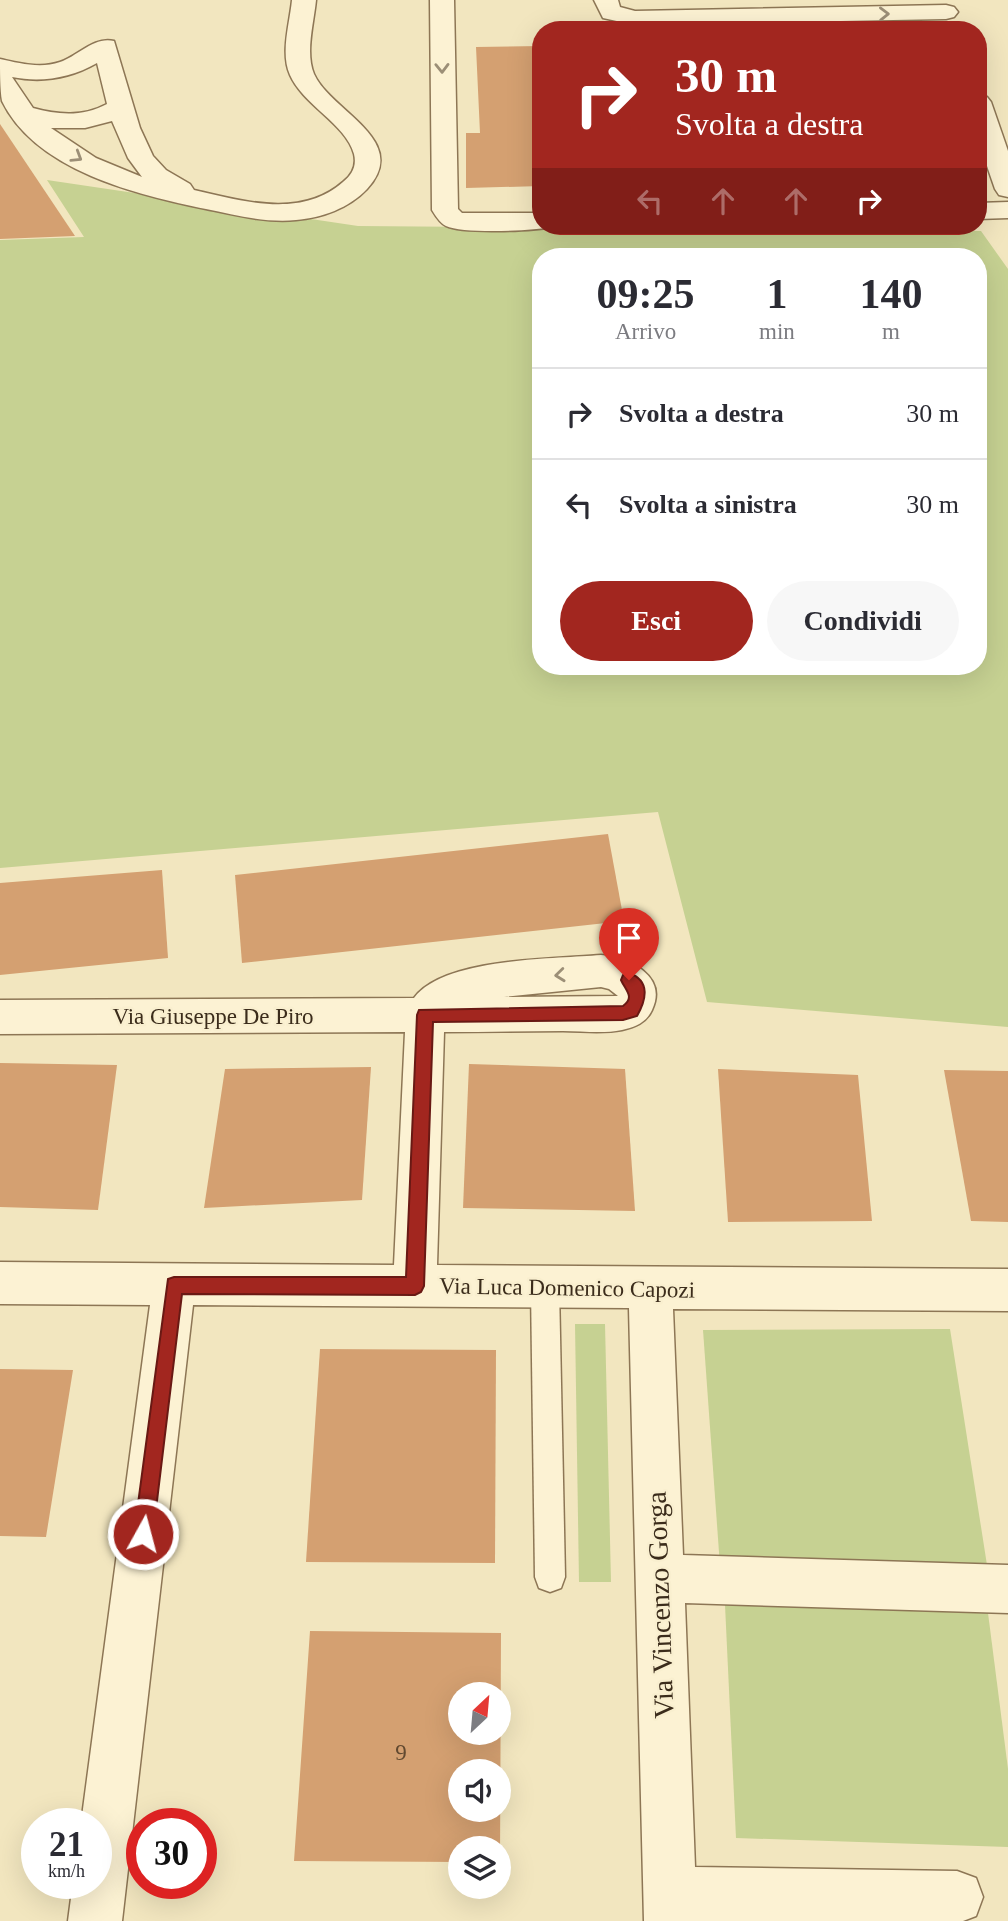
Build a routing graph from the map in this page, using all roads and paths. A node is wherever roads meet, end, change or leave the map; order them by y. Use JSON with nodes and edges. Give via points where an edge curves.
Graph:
{"nodes":[{"id":1,"x":304,"y":0,"type":"edge"},
{"id":2,"x":442,"y":0,"type":"edge"},
{"id":3,"x":606,"y":0,"type":"edge"},
{"id":4,"x":946,"y":14,"type":"edge"},
{"id":5,"x":5,"y":72,"type":"edge"},
{"id":6,"x":120,"y":104,"type":"junction"},
{"id":7,"x":25,"y":114,"type":"junction"},
{"id":8,"x":987,"y":128,"type":"edge"},
{"id":9,"x":1008,"y":189,"type":"edge"},
{"id":10,"x":202,"y":200,"type":"junction"},
{"id":11,"x":1008,"y":210,"type":"edge"},
{"id":12,"x":987,"y":211,"type":"edge"},
{"id":13,"x":532,"y":221,"type":"edge"},
{"id":14,"x":0,"y":1017,"type":"edge"},
{"id":15,"x":0,"y":1283,"type":"edge"},
{"id":16,"x":174,"y":1286,"type":"junction"},
{"id":17,"x":415,"y":1286,"type":"junction"},
{"id":18,"x":545,"y":1288,"type":"junction"},
{"id":19,"x":650,"y":1289,"type":"junction"},
{"id":20,"x":1008,"y":1290,"type":"edge"},
{"id":21,"x":550,"y":1577,"type":"dead end"},
{"id":22,"x":659,"y":1578,"type":"junction"},
{"id":23,"x":1008,"y":1589,"type":"edge"},
{"id":24,"x":957,"y":1896,"type":"dead end"},
{"id":25,"x":671,"y":1907,"type":"edge"},
{"id":26,"x":95,"y":1921,"type":"edge"}],
"edges":[{"from":1,"to":10,"type":"street","via":[[302,76],[367,151],[365,174],[340,198],[315,209],[262,212]]},
{"from":2,"to":13,"type":"street","one_way":true,"via":[[445,210],[454,220]]},
{"from":3,"to":4,"type":"street","one_way":true,"via":[[610,12],[635,19]]},
{"from":5,"to":6,"type":"street"},
{"from":5,"to":6,"type":"street","via":[[61,71],[90,59],[105,46]]},
{"from":5,"to":7,"type":"street"},
{"from":6,"to":7,"type":"street","via":[[107,115],[79,123]]},
{"from":6,"to":10,"type":"street","via":[[149,169]]},
{"from":7,"to":10,"type":"street","one_way":true,"via":[[48,139],[89,164],[143,187]]},
{"from":8,"to":9,"type":"street"},
{"from":11,"to":12,"type":"street"},
{"from":14,"to":17,"type":"street","name":"Via Giuseppe De Piro","via":[[425,1015]]},
{"from":15,"to":16,"type":"street","name":"Via Luca Domenico Capozi"},
{"from":16,"to":17,"type":"street","name":"Via Luca Domenico Capozi"},
{"from":16,"to":26,"type":"street"},
{"from":17,"to":18,"type":"street","name":"Via Luca Domenico Capozi"},
{"from":18,"to":19,"type":"street","name":"Via Luca Domenico Capozi"},
{"from":18,"to":21,"type":"lane"},
{"from":19,"to":20,"type":"street","name":"Via Luca Domenico Capozi"},
{"from":19,"to":22,"type":"street","name":"Via Vincenzo Gorga"},
{"from":22,"to":23,"type":"street"},
{"from":22,"to":25,"type":"street","name":"Via Vincenzo Gorga"},
{"from":24,"to":25,"type":"street"}]}
